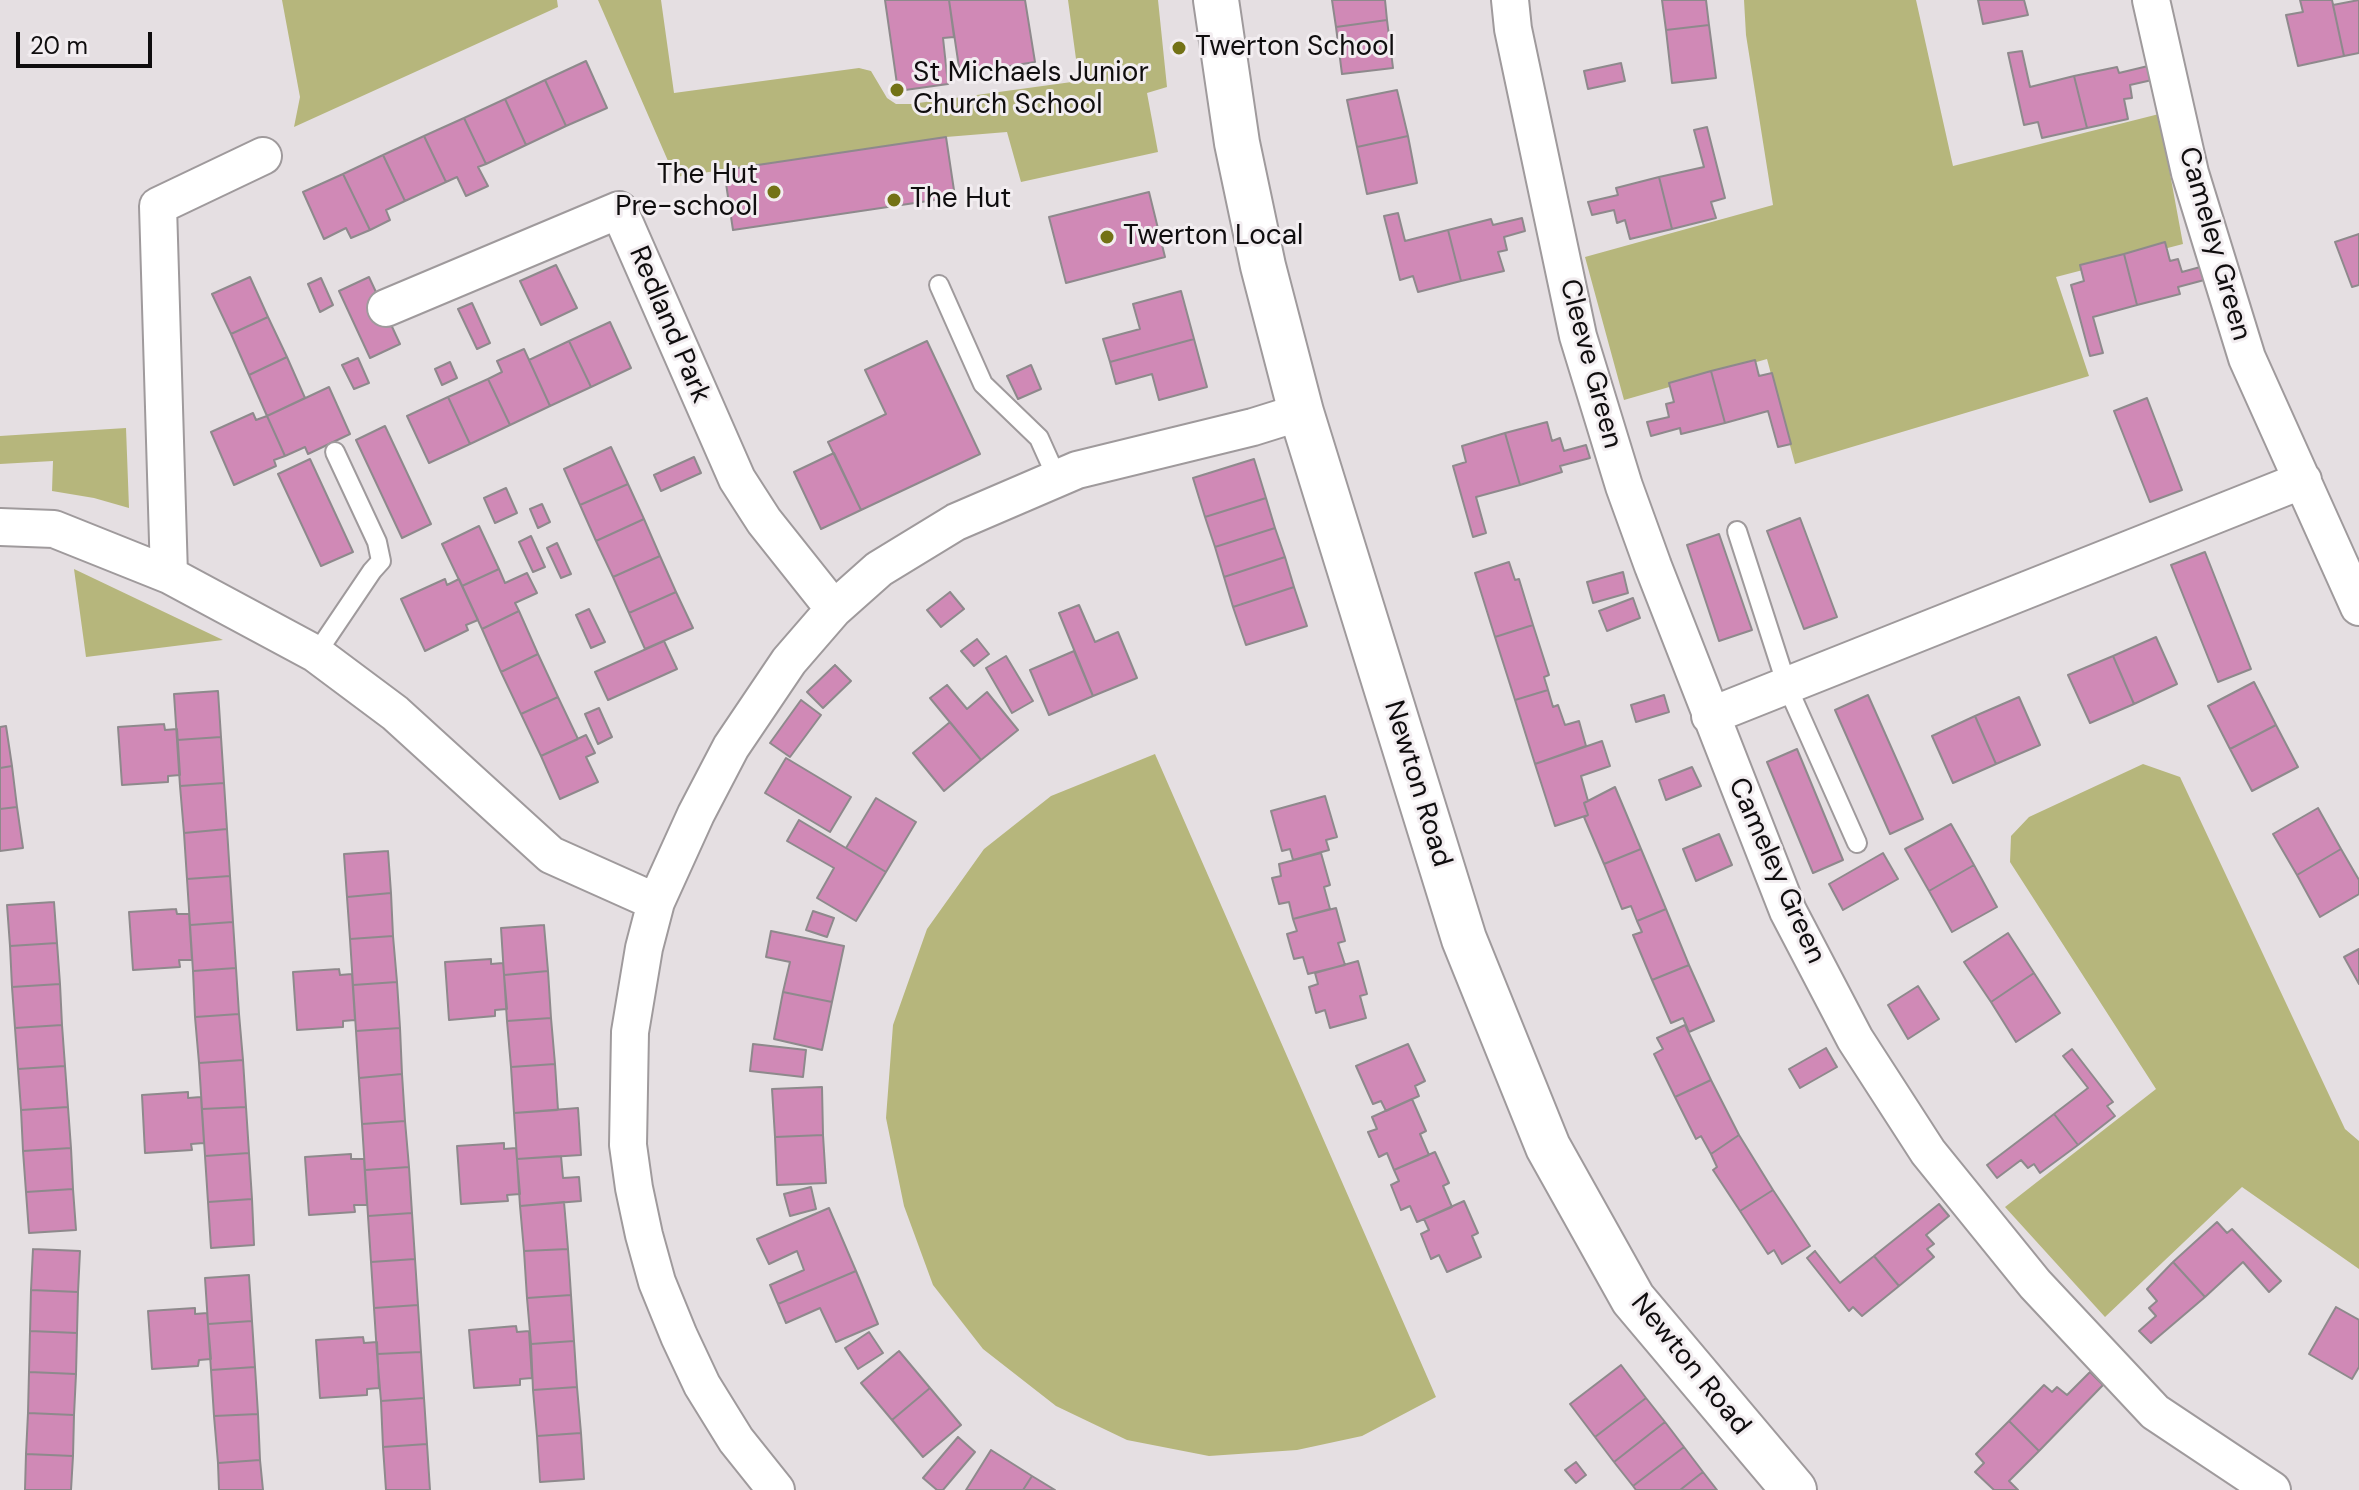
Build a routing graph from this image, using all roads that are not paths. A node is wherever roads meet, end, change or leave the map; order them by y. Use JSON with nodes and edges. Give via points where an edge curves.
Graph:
{"nodes":[{"id":1,"x":1216,"y":0,"type":"edge"},
{"id":2,"x":1510,"y":0,"type":"edge"},
{"id":3,"x":2151,"y":0,"type":"edge"},
{"id":4,"x":263,"y":156,"type":"dead end"},
{"id":5,"x":939,"y":285,"type":"dead end"},
{"id":6,"x":386,"y":308,"type":"dead end"},
{"id":7,"x":1301,"y":412,"type":"junction"},
{"id":8,"x":335,"y":452,"type":"dead end"},
{"id":9,"x":1057,"y":478,"type":"junction"},
{"id":10,"x":2303,"y":480,"type":"junction"},
{"id":11,"x":0,"y":527,"type":"edge"},
{"id":12,"x":1737,"y":531,"type":"dead end"},
{"id":13,"x":169,"y":575,"type":"junction"},
{"id":14,"x":2359,"y":607,"type":"edge"},
{"id":15,"x":834,"y":609,"type":"junction"},
{"id":16,"x":316,"y":654,"type":"junction"},
{"id":17,"x":1787,"y":686,"type":"junction"},
{"id":18,"x":1710,"y":716,"type":"junction"},
{"id":19,"x":1857,"y":843,"type":"dead end"},
{"id":20,"x":656,"y":902,"type":"junction"},
{"id":21,"x":776,"y":1490,"type":"edge"},
{"id":22,"x":1794,"y":1490,"type":"edge"},
{"id":23,"x":2272,"y":1490,"type":"edge"}],
"edges":[{"from":1,"to":7,"type":"street","name":"Newton Road","via":[[1237,143]]},
{"from":2,"to":18,"type":"street","name":"Cleeve Green","via":[[1578,336],[1624,486]]},
{"from":3,"to":10,"type":"street","name":"Cameley Green","via":[[2190,173],[2247,358]]},
{"from":4,"to":13,"type":"street","via":[[158,206]]},
{"from":5,"to":9,"type":"lane","via":[[983,384],[1039,438]]},
{"from":6,"to":15,"type":"street","name":"Redland Park","via":[[619,210],[737,479]]},
{"from":7,"to":9,"type":"street"},
{"from":7,"to":22,"type":"street","name":"Newton Road","via":[[1464,939],[1548,1147],[1633,1299]]},
{"from":8,"to":16,"type":"lane","via":[[381,561]]},
{"from":9,"to":15,"type":"street","via":[[987,507],[919,544],[879,569]]},
{"from":10,"to":14,"type":"street","name":"Cameley Green"},
{"from":10,"to":17,"type":"street"},
{"from":11,"to":13,"type":"street","via":[[54,529]]},
{"from":12,"to":17,"type":"lane"},
{"from":13,"to":16,"type":"street"},
{"from":15,"to":20,"type":"street","via":[[789,661],[731,747]]},
{"from":16,"to":20,"type":"street","via":[[395,713],[551,855]]},
{"from":17,"to":18,"type":"street"},
{"from":17,"to":19,"type":"lane"},
{"from":18,"to":23,"type":"street","name":"Cameley Green","via":[[1788,911],[1855,1039],[1928,1152],[2035,1284],[2155,1412]]},
{"from":20,"to":21,"type":"street","via":[[630,1032],[628,1145],[634,1188],[657,1282],[702,1385]]}]}
